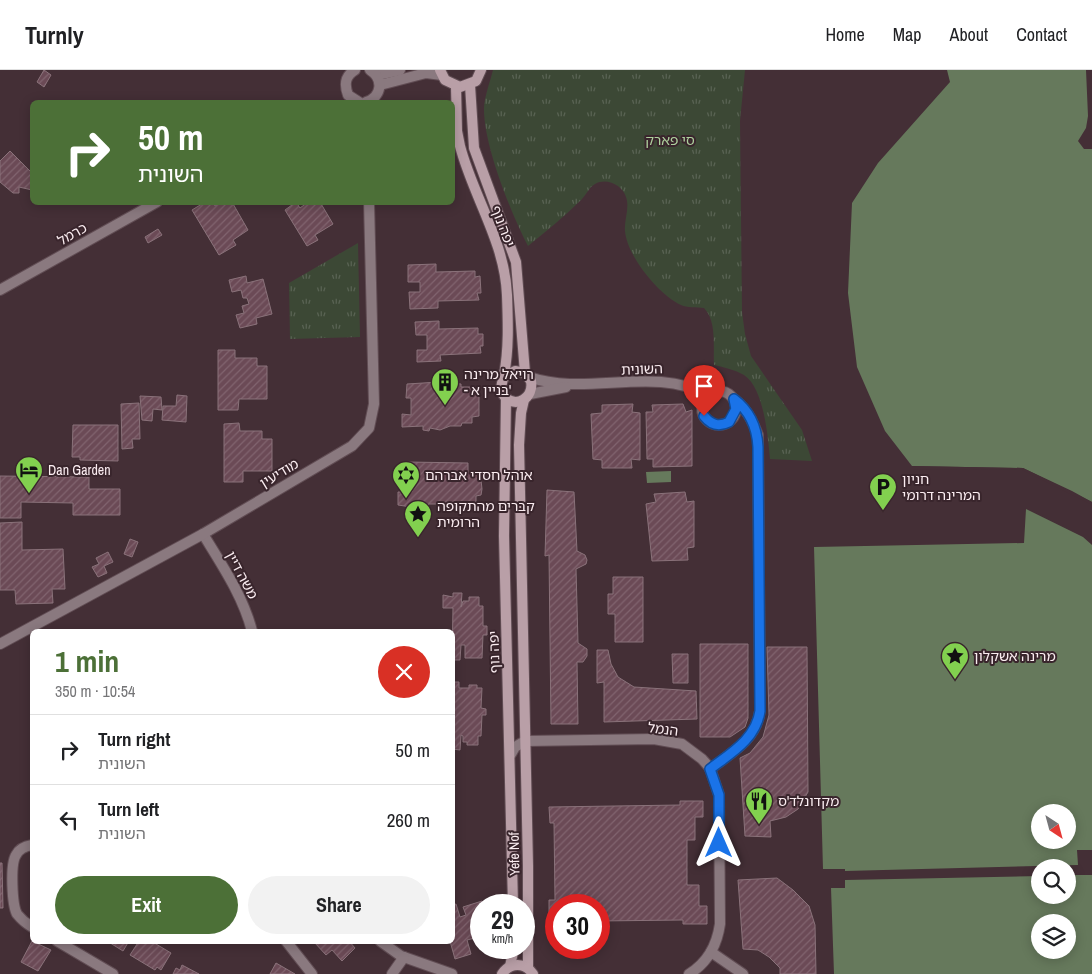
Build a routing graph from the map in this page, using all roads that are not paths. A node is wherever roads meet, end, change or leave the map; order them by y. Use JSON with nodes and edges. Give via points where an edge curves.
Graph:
{"nodes":[{"id":1,"x":355,"y":70,"type":"edge"},
{"id":2,"x":400,"y":70,"type":"edge"},
{"id":3,"x":481,"y":70,"type":"edge"},
{"id":4,"x":441,"y":72,"type":"edge"},
{"id":5,"x":376,"y":77,"type":"edge"},
{"id":6,"x":470,"y":85,"type":"junction"},
{"id":7,"x":456,"y":86,"type":"junction"},
{"id":8,"x":356,"y":100,"type":"edge"},
{"id":9,"x":370,"y":100,"type":"edge"},
{"id":10,"x":152,"y":205,"type":"edge"},
{"id":11,"x":369,"y":205,"type":"edge"},
{"id":12,"x":0,"y":290,"type":"edge"},
{"id":13,"x":527,"y":375,"type":"junction"},
{"id":14,"x":503,"y":378,"type":"junction"},
{"id":15,"x":574,"y":385,"type":"junction"},
{"id":16,"x":708,"y":395,"type":"junction"},
{"id":17,"x":527,"y":397,"type":"junction"},
{"id":18,"x":506,"y":398,"type":"junction"},
{"id":19,"x":734,"y":399,"type":"junction"},
{"id":20,"x":203,"y":534,"type":"junction"},
{"id":21,"x":251,"y":629,"type":"edge"},
{"id":22,"x":0,"y":644,"type":"edge"},
{"id":23,"x":525,"y":740,"type":"junction"},
{"id":24,"x":511,"y":754,"type":"junction"},
{"id":25,"x":710,"y":769,"type":"junction"},
{"id":26,"x":30,"y":846,"type":"edge"},
{"id":27,"x":513,"y":894,"type":"edge"},
{"id":28,"x":30,"y":925,"type":"edge"},
{"id":29,"x":62,"y":944,"type":"edge"},
{"id":30,"x":288,"y":944,"type":"edge"},
{"id":31,"x":384,"y":944,"type":"edge"},
{"id":32,"x":711,"y":952,"type":"junction"},
{"id":33,"x":404,"y":957,"type":"junction"},
{"id":34,"x":512,"y":959,"type":"edge"},
{"id":35,"x":510,"y":966,"type":"junction"},
{"id":36,"x":530,"y":971,"type":"edge"},
{"id":37,"x":113,"y":974,"type":"edge"},
{"id":38,"x":312,"y":974,"type":"edge"},
{"id":39,"x":392,"y":974,"type":"edge"},
{"id":40,"x":452,"y":974,"type":"edge"},
{"id":41,"x":502,"y":974,"type":"edge"},
{"id":42,"x":688,"y":974,"type":"edge"},
{"id":43,"x":743,"y":974,"type":"edge"}],
"edges":[{"from":1,"to":8,"type":"street","via":[[345,84],[348,95]]},
{"from":2,"to":5,"type":"street"},
{"from":3,"to":6,"type":"main road"},
{"from":4,"to":5,"type":"street"},
{"from":4,"to":7,"type":"main road","via":[[450,84]]},
{"from":5,"to":9,"type":"street","via":[[378,94]]},
{"from":6,"to":7,"type":"main road"},
{"from":6,"to":13,"type":"main road","name":"יפה נוף","via":[[474,148],[517,269]]},
{"from":7,"to":14,"type":"main road","name":"יפה נוף","via":[[457,131],[462,155],[504,271],[508,339]]},
{"from":10,"to":12,"type":"street","name":"כרמל"},
{"from":11,"to":20,"type":"street","name":"מודיעין","via":[[374,404],[369,428],[352,446]]},
{"from":13,"to":14,"type":"main road","via":[[511,372]]},
{"from":13,"to":15,"type":"street","name":"השונית"},
{"from":13,"to":17,"type":"main road","via":[[532,387]]},
{"from":14,"to":18,"type":"main road","via":[[501,389]]},
{"from":15,"to":16,"type":"street","name":"השונית","via":[[668,381],[693,386]]},
{"from":15,"to":17,"type":"street","name":"השונית"},
{"from":16,"to":19,"type":"street","name":"השונית","via":[[722,391]]},
{"from":16,"to":19,"type":"street","via":[[702,410],[707,421],[718,425],[733,418],[736,409]]},
{"from":17,"to":18,"type":"main road","via":[[515,402]]},
{"from":17,"to":23,"type":"main road","via":[[521,413],[519,444]]},
{"from":18,"to":24,"type":"main road","name":"יפה נוף","via":[[504,536]]},
{"from":19,"to":25,"type":"street","via":[[744,407],[758,435],[760,711],[759,722],[752,735]]},
{"from":20,"to":21,"type":"street","name":"משה דיין","via":[[238,592]]},
{"from":20,"to":22,"type":"street","name":"מודיעין"},
{"from":23,"to":24,"type":"street"},
{"from":23,"to":25,"type":"street","name":"הנמל","via":[[671,741],[692,750]]},
{"from":23,"to":36,"type":"main road","name":"Yefe Nof"},
{"from":24,"to":27,"type":"main road","name":"יפה נוף"},
{"from":25,"to":32,"type":"street","name":"הנמל","via":[[719,795],[720,910],[719,934]]},
{"from":26,"to":28,"type":"street","via":[[16,854],[13,866],[14,905]]},
{"from":29,"to":37,"type":"street"},
{"from":30,"to":38,"type":"street"},
{"from":31,"to":33,"type":"street"},
{"from":32,"to":42,"type":"street","name":"הנמל"},
{"from":32,"to":43,"type":"street"},
{"from":33,"to":39,"type":"street"},
{"from":33,"to":40,"type":"street"},
{"from":34,"to":35,"type":"main road"},
{"from":35,"to":36,"type":"main road","via":[[519,965]]},
{"from":35,"to":41,"type":"main road"}]}
